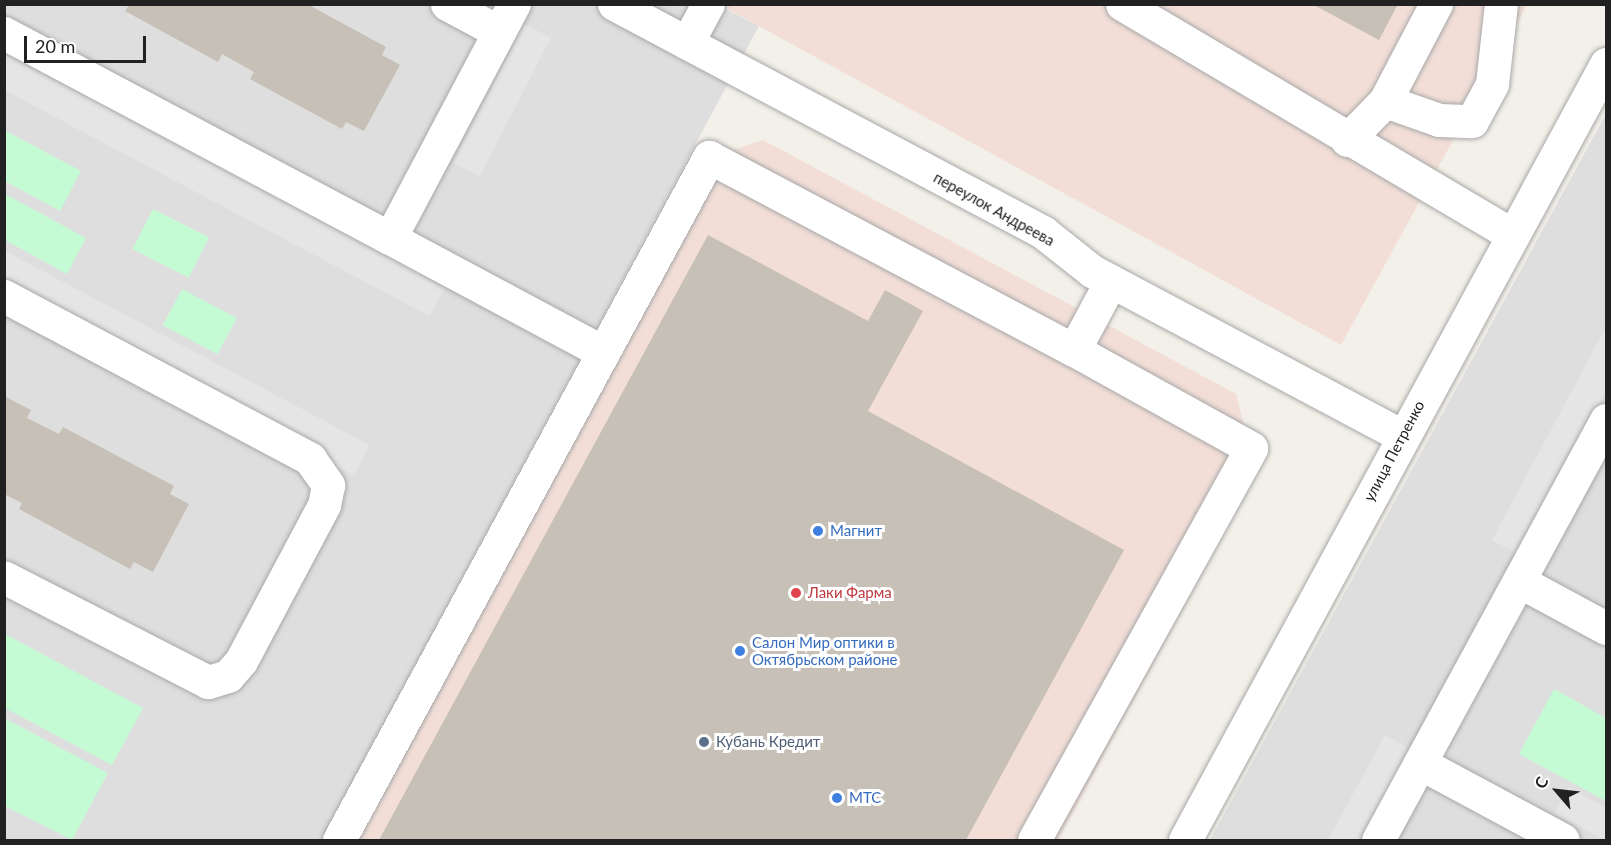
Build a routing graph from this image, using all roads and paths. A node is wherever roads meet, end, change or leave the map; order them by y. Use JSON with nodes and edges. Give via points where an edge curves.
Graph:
{"nodes":[{"id":1,"x":447,"y":4,"type":"edge"},
{"id":2,"x":614,"y":4,"type":"edge"},
{"id":3,"x":708,"y":4,"type":"edge"},
{"id":4,"x":1122,"y":4,"type":"edge"},
{"id":5,"x":1436,"y":4,"type":"edge"},
{"id":6,"x":1501,"y":4,"type":"edge"},
{"id":7,"x":507,"y":18,"type":"edge"},
{"id":8,"x":4,"y":33,"type":"edge"},
{"id":9,"x":687,"y":43,"type":"junction"},
{"id":10,"x":1606,"y":64,"type":"edge"},
{"id":11,"x":1385,"y":100,"type":"junction"},
{"id":12,"x":1347,"y":140,"type":"junction"},
{"id":13,"x":1513,"y":235,"type":"junction"},
{"id":14,"x":390,"y":238,"type":"junction"},
{"id":15,"x":1111,"y":281,"type":"junction"},
{"id":16,"x":4,"y":296,"type":"edge"},
{"id":17,"x":1074,"y":350,"type":"junction"},
{"id":18,"x":603,"y":352,"type":"junction"},
{"id":19,"x":1606,"y":420,"type":"edge"},
{"id":20,"x":1402,"y":436,"type":"junction"},
{"id":21,"x":4,"y":577,"type":"edge"},
{"id":22,"x":1519,"y":581,"type":"junction"},
{"id":23,"x":1606,"y":628,"type":"edge"},
{"id":24,"x":1420,"y":763,"type":"junction"},
{"id":25,"x":339,"y":840,"type":"edge"},
{"id":26,"x":1034,"y":840,"type":"edge"},
{"id":27,"x":1185,"y":840,"type":"edge"},
{"id":28,"x":1378,"y":840,"type":"edge"},
{"id":29,"x":1563,"y":840,"type":"edge"}],
"edges":[{"from":1,"to":7,"type":"street"},
{"from":2,"to":9,"type":"street","name":"переулок Андреева"},
{"from":3,"to":9,"type":"street"},
{"from":4,"to":12,"type":"street","via":[[1310,112]]},
{"from":5,"to":11,"type":"street"},
{"from":6,"to":11,"type":"street","via":[[1492,84],[1472,121],[1439,120]]},
{"from":7,"to":14,"type":"street"},
{"from":8,"to":14,"type":"street"},
{"from":9,"to":15,"type":"street","name":"переулок Андреева","via":[[1044,233]]},
{"from":10,"to":13,"type":"street","name":"улица Петренко"},
{"from":11,"to":12,"type":"street"},
{"from":12,"to":13,"type":"street"},
{"from":13,"to":20,"type":"street","name":"улица Петренко"},
{"from":14,"to":18,"type":"street"},
{"from":15,"to":17,"type":"street"},
{"from":15,"to":20,"type":"street","name":"переулок Андреева"},
{"from":16,"to":21,"type":"street","via":[[310,459],[328,485],[324,505],[241,661],[228,676],[208,682]]},
{"from":17,"to":18,"type":"street","via":[[709,157]]},
{"from":17,"to":26,"type":"street","via":[[1251,448]]},
{"from":18,"to":25,"type":"street"},
{"from":19,"to":22,"type":"street"},
{"from":20,"to":27,"type":"street","name":"улица Петренко"},
{"from":22,"to":23,"type":"street"},
{"from":22,"to":24,"type":"street"},
{"from":24,"to":28,"type":"street"},
{"from":24,"to":29,"type":"street"}]}
